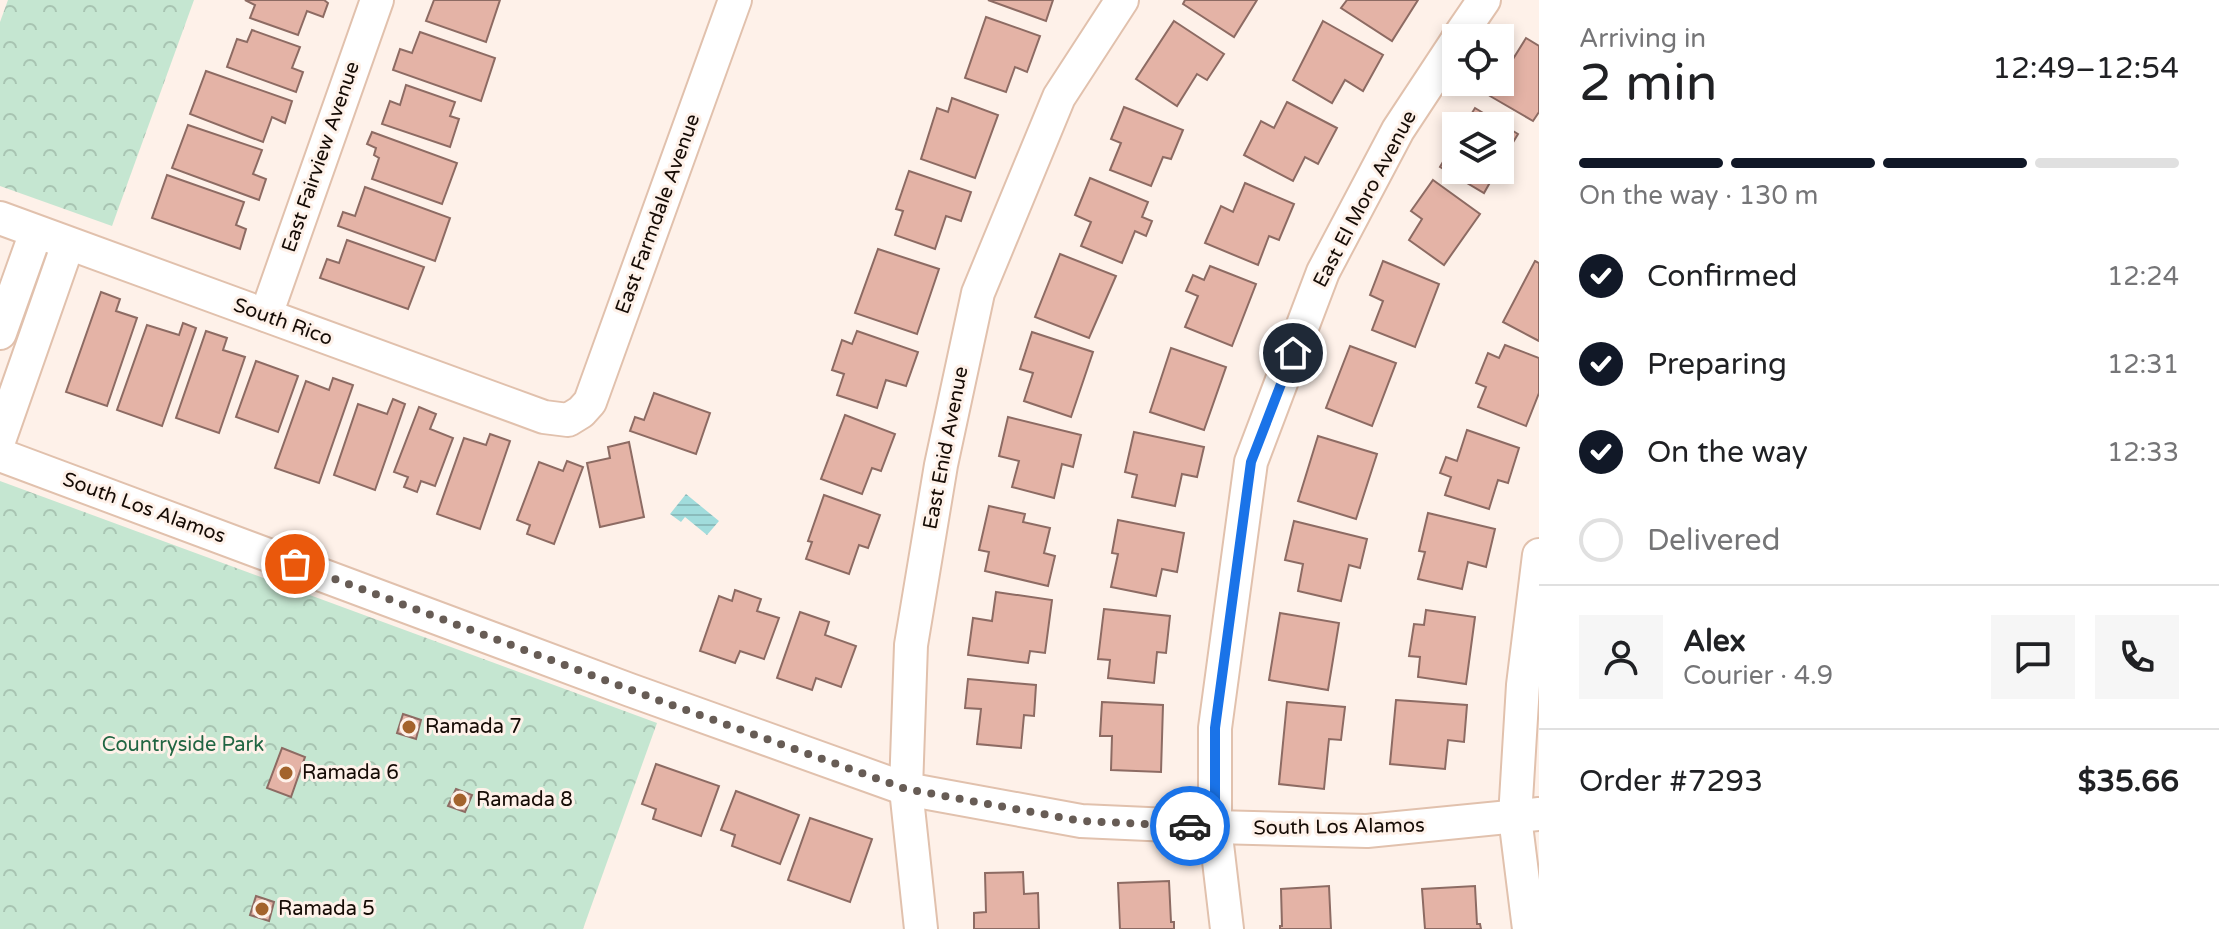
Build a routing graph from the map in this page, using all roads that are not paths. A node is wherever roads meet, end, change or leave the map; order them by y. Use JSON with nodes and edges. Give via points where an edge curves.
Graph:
{"nodes":[{"id":1,"x":377,"y":0,"type":"edge"},
{"id":2,"x":735,"y":0,"type":"edge"},
{"id":3,"x":1122,"y":0,"type":"edge"},
{"id":4,"x":1484,"y":0,"type":"edge"},
{"id":5,"x":1468,"y":24,"type":"edge"},
{"id":6,"x":1442,"y":63,"type":"edge"},
{"id":7,"x":0,"y":218,"type":"edge"},
{"id":8,"x":36,"y":232,"type":"junction"},
{"id":9,"x":68,"y":244,"type":"junction"},
{"id":10,"x":266,"y":315,"type":"junction"},
{"id":11,"x":0,"y":333,"type":"edge"},
{"id":12,"x":568,"y":420,"type":"joint"},
{"id":13,"x":0,"y":438,"type":"edge"},
{"id":14,"x":0,"y":455,"type":"edge"},
{"id":15,"x":1539,"y":555,"type":"edge"},
{"id":16,"x":906,"y":789,"type":"junction"},
{"id":17,"x":1527,"y":815,"type":"edge"},
{"id":18,"x":1215,"y":827,"type":"junction"},
{"id":19,"x":921,"y":929,"type":"edge"},
{"id":20,"x":1227,"y":929,"type":"edge"},
{"id":21,"x":1529,"y":929,"type":"edge"}],
"edges":[{"from":1,"to":10,"type":"street","name":"East Fairview Avenue"},
{"from":2,"to":12,"type":"street","name":"East Farmdale Avenue","via":[[590,402]]},
{"from":3,"to":16,"type":"street","name":"East Enid Avenue","via":[[1059,97],[978,293],[941,465],[911,645]]},
{"from":4,"to":5,"type":"street","name":"East El Moro Avenue"},
{"from":6,"to":18,"type":"street","name":"East El Moro Avenue","via":[[1398,130],[1323,272],[1251,462],[1215,728]]},
{"from":7,"to":8,"type":"street","name":"South Rico"},
{"from":8,"to":9,"type":"street","name":"South Rico"},
{"from":8,"to":11,"type":"street"},
{"from":9,"to":10,"type":"street","name":"South Rico"},
{"from":9,"to":13,"type":"street"},
{"from":10,"to":12,"type":"street","name":"South Rico","via":[[544,417]]},
{"from":14,"to":16,"type":"street","name":"South Los Alamos"},
{"from":15,"to":17,"type":"street","via":[[1523,685]]},
{"from":16,"to":18,"type":"street","name":"South Los Alamos","via":[[1081,821]]},
{"from":16,"to":19,"type":"street","name":"East Enid Avenue"},
{"from":17,"to":18,"type":"street","name":"South Los Alamos","via":[[1367,831]]},
{"from":17,"to":21,"type":"street"},
{"from":18,"to":20,"type":"street","name":"East El Moro Avenue"}]}
